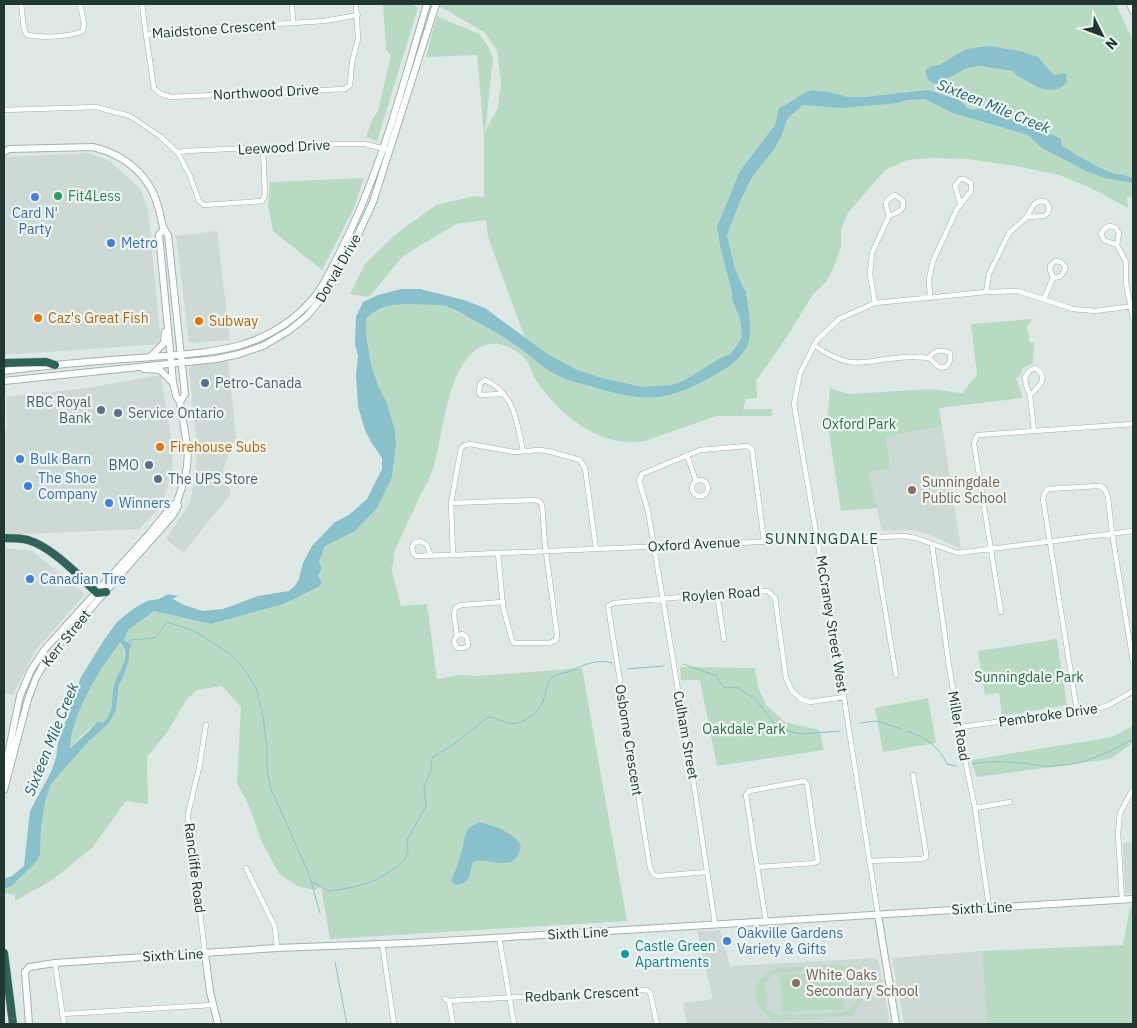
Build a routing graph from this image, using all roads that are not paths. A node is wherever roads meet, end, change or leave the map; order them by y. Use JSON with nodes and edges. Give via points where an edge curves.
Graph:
{"nodes":[{"id":1,"x":21,"y":4,"type":"edge"},
{"id":2,"x":80,"y":4,"type":"edge"},
{"id":3,"x":142,"y":4,"type":"edge"},
{"id":4,"x":292,"y":4,"type":"edge"},
{"id":5,"x":356,"y":4,"type":"edge"},
{"id":6,"x":432,"y":4,"type":"edge"},
{"id":7,"x":1130,"y":4,"type":"edge"},
{"id":8,"x":1133,"y":11,"type":"edge"},
{"id":9,"x":358,"y":15,"type":"junction"},
{"id":10,"x":293,"y":23,"type":"junction"},
{"id":11,"x":146,"y":35,"type":"junction"},
{"id":12,"x":4,"y":110,"type":"edge"},
{"id":13,"x":263,"y":148,"type":"junction"},
{"id":14,"x":5,"y":149,"type":"edge"},
{"id":15,"x":387,"y":150,"type":"junction"},
{"id":16,"x":178,"y":153,"type":"junction"},
{"id":17,"x":960,"y":204,"type":"junction"},
{"id":18,"x":889,"y":216,"type":"junction"},
{"id":19,"x":1027,"y":217,"type":"junction"},
{"id":20,"x":163,"y":230,"type":"junction"},
{"id":21,"x":1117,"y":245,"type":"junction"},
{"id":22,"x":1053,"y":278,"type":"dead end"},
{"id":23,"x":986,"y":292,"type":"junction"},
{"id":24,"x":930,"y":298,"type":"junction"},
{"id":25,"x":1044,"y":299,"type":"junction"},
{"id":26,"x":875,"y":303,"type":"junction"},
{"id":27,"x":1132,"y":306,"type":"edge"},
{"id":28,"x":1133,"y":318,"type":"edge"},
{"id":29,"x":167,"y":323,"type":"junction"},
{"id":30,"x":814,"y":345,"type":"junction"},
{"id":31,"x":181,"y":354,"type":"junction"},
{"id":32,"x":170,"y":356,"type":"junction"},
{"id":33,"x":150,"y":357,"type":"junction"},
{"id":34,"x":929,"y":358,"type":"junction"},
{"id":35,"x":4,"y":363,"type":"edge"},
{"id":36,"x":182,"y":363,"type":"junction"},
{"id":37,"x":172,"y":364,"type":"junction"},
{"id":38,"x":54,"y":365,"type":"junction"},
{"id":39,"x":133,"y":367,"type":"junction"},
{"id":40,"x":4,"y":371,"type":"edge"},
{"id":41,"x":4,"y":381,"type":"edge"},
{"id":42,"x":173,"y":382,"type":"junction"},
{"id":43,"x":502,"y":394,"type":"junction"},
{"id":44,"x":1030,"y":395,"type":"junction"},
{"id":45,"x":180,"y":402,"type":"junction"},
{"id":46,"x":1133,"y":424,"type":"edge"},
{"id":47,"x":1034,"y":430,"type":"junction"},
{"id":48,"x":523,"y":451,"type":"junction"},
{"id":49,"x":687,"y":456,"type":"junction"},
{"id":50,"x":696,"y":481,"type":"dead end"},
{"id":51,"x":177,"y":502,"type":"junction"},
{"id":52,"x":451,"y":503,"type":"junction"},
{"id":53,"x":1133,"y":530,"type":"edge"},
{"id":54,"x":1112,"y":534,"type":"junction"},
{"id":55,"x":873,"y":537,"type":"junction"},
{"id":56,"x":4,"y":538,"type":"edge"},
{"id":57,"x":818,"y":539,"type":"junction"},
{"id":58,"x":764,"y":541,"type":"junction"},
{"id":59,"x":1050,"y":542,"type":"junction"},
{"id":60,"x":932,"y":544,"type":"junction"},
{"id":61,"x":654,"y":546,"type":"junction"},
{"id":62,"x":596,"y":549,"type":"junction"},
{"id":63,"x":991,"y":550,"type":"junction"},
{"id":64,"x":546,"y":551,"type":"junction"},
{"id":65,"x":498,"y":553,"type":"junction"},
{"id":66,"x":431,"y":555,"type":"dead end"},
{"id":67,"x":453,"y":555,"type":"junction"},
{"id":68,"x":97,"y":592,"type":"junction"},
{"id":69,"x":106,"y":592,"type":"junction"},
{"id":70,"x":717,"y":594,"type":"junction"},
{"id":71,"x":663,"y":599,"type":"junction"},
{"id":72,"x":503,"y":602,"type":"junction"},
{"id":73,"x":1001,"y":612,"type":"dead end"},
{"id":74,"x":457,"y":636,"type":"dead end"},
{"id":75,"x":724,"y":639,"type":"dead end"},
{"id":76,"x":1133,"y":662,"type":"edge"},
{"id":77,"x":896,"y":675,"type":"dead end"},
{"id":78,"x":1133,"y":691,"type":"edge"},
{"id":79,"x":844,"y":697,"type":"junction"},
{"id":80,"x":1078,"y":711,"type":"junction"},
{"id":81,"x":206,"y":725,"type":"dead end"},
{"id":82,"x":960,"y":727,"type":"junction"},
{"id":83,"x":4,"y":773,"type":"edge"},
{"id":84,"x":913,"y":775,"type":"dead end"},
{"id":85,"x":1133,"y":789,"type":"edge"},
{"id":86,"x":4,"y":790,"type":"edge"},
{"id":87,"x":1128,"y":796,"type":"junction"},
{"id":88,"x":1133,"y":800,"type":"edge"},
{"id":89,"x":1010,"y":802,"type":"dead end"},
{"id":90,"x":975,"y":808,"type":"junction"},
{"id":91,"x":870,"y":861,"type":"junction"},
{"id":92,"x":757,"y":867,"type":"junction"},
{"id":93,"x":246,"y":868,"type":"dead end"},
{"id":94,"x":707,"y":872,"type":"junction"},
{"id":95,"x":1133,"y":899,"type":"edge"},
{"id":96,"x":1122,"y":900,"type":"junction"},
{"id":97,"x":989,"y":908,"type":"junction"},
{"id":98,"x":878,"y":915,"type":"junction"},
{"id":99,"x":766,"y":921,"type":"junction"},
{"id":100,"x":715,"y":924,"type":"junction"},
{"id":101,"x":499,"y":937,"type":"junction"},
{"id":102,"x":382,"y":943,"type":"junction"},
{"id":103,"x":277,"y":948,"type":"junction"},
{"id":104,"x":4,"y":953,"type":"edge"},
{"id":105,"x":205,"y":954,"type":"junction"},
{"id":106,"x":55,"y":963,"type":"junction"},
{"id":107,"x":510,"y":998,"type":"junction"},
{"id":108,"x":212,"y":1005,"type":"junction"},
{"id":109,"x":62,"y":1014,"type":"junction"},
{"id":110,"x":13,"y":1024,"type":"edge"},
{"id":111,"x":29,"y":1024,"type":"edge"},
{"id":112,"x":64,"y":1024,"type":"edge"},
{"id":113,"x":218,"y":1024,"type":"edge"},
{"id":114,"x":394,"y":1024,"type":"edge"},
{"id":115,"x":453,"y":1024,"type":"edge"},
{"id":116,"x":514,"y":1024,"type":"edge"},
{"id":117,"x":657,"y":1024,"type":"edge"},
{"id":118,"x":896,"y":1024,"type":"edge"}],
"edges":[{"from":1,"to":2,"type":"street","via":[[24,29],[27,35],[35,36],[83,31]]},
{"from":3,"to":11,"type":"street","name":"Maidstone Crescent"},
{"from":4,"to":10,"type":"street","name":"Maidstone Crescent"},
{"from":5,"to":9,"type":"street","name":"Northwood Drive"},
{"from":6,"to":15,"type":"main road","name":"Dorval Drive"},
{"from":7,"to":8,"type":"main road"},
{"from":9,"to":10,"type":"street"},
{"from":9,"to":11,"type":"street","name":"Northwood Drive","via":[[358,43],[350,85],[345,89],[171,97],[154,88]]},
{"from":10,"to":11,"type":"street","name":"Maidstone Crescent","via":[[182,29]]},
{"from":12,"to":16,"type":"street","via":[[96,107],[130,116]]},
{"from":13,"to":15,"type":"street","name":"Leewood Drive","via":[[365,144]]},
{"from":13,"to":16,"type":"street","name":"Leewood Drive"},
{"from":13,"to":16,"type":"street","via":[[265,195],[259,202],[201,204]]},
{"from":14,"to":20,"type":"main road","via":[[93,147],[118,156],[134,166],[149,186],[160,210]]},
{"from":15,"to":31,"type":"main road","name":"Dorval Drive","via":[[325,281],[290,322],[247,343]]},
{"from":15,"to":36,"type":"main road","name":"Dorval Drive","via":[[373,202],[356,239],[329,289],[307,316],[262,346],[239,354]]},
{"from":17,"to":17,"type":"street","via":[[955,186],[964,178],[972,187]]},
{"from":17,"to":24,"type":"street","via":[[933,261]]},
{"from":18,"to":18,"type":"street","via":[[903,207],[903,201],[895,195],[887,200]]},
{"from":18,"to":26,"type":"street","via":[[872,253],[870,275]]},
{"from":19,"to":19,"type":"street","via":[[1035,202],[1046,202],[1050,210],[1044,216]]},
{"from":19,"to":23,"type":"street","via":[[1009,233],[989,274]]},
{"from":20,"to":29,"type":"main road","via":[[159,235]]},
{"from":20,"to":31,"type":"main road","via":[[168,235]]},
{"from":21,"to":21,"type":"street","via":[[1120,233],[1109,226],[1101,234],[1104,240]]},
{"from":21,"to":27,"type":"street","via":[[1126,262],[1126,283]]},
{"from":22,"to":25,"type":"street"},
{"from":23,"to":24,"type":"street","name":"McCraney Street West"},
{"from":23,"to":25,"type":"street","name":"McCraney Street West","via":[[1018,291]]},
{"from":24,"to":26,"type":"street","name":"McCraney Street West"},
{"from":25,"to":27,"type":"street","name":"McCraney Street West","via":[[1073,309]]},
{"from":26,"to":30,"type":"street","name":"McCraney Street West","via":[[839,318]]},
{"from":27,"to":28,"type":"street"},
{"from":29,"to":32,"type":"main road"},
{"from":29,"to":33,"type":"main road","via":[[164,343]]},
{"from":30,"to":34,"type":"street","via":[[849,362]]},
{"from":30,"to":57,"type":"street","name":"McCraney Street West","via":[[800,373],[794,404]]},
{"from":31,"to":32,"type":"main road","name":"Dorval Drive"},
{"from":31,"to":36,"type":"main road"},
{"from":32,"to":33,"type":"main road","name":"Dorval Drive"},
{"from":32,"to":37,"type":"main road"},
{"from":33,"to":38,"type":"main road","name":"Dorval Drive"},
{"from":34,"to":34,"type":"street","via":[[942,367],[949,362],[950,353],[936,351]]},
{"from":35,"to":38,"type":"highway","via":[[46,362]]},
{"from":36,"to":37,"type":"main road","name":"Dorval Drive"},
{"from":36,"to":45,"type":"main road","via":[[185,394]]},
{"from":37,"to":39,"type":"main road","name":"Dorval Drive"},
{"from":37,"to":42,"type":"main road"},
{"from":38,"to":40,"type":"main road","name":"Dorval Drive"},
{"from":39,"to":41,"type":"main road","name":"Dorval Drive"},
{"from":39,"to":42,"type":"main road","via":[[160,370]]},
{"from":42,"to":45,"type":"main road"},
{"from":43,"to":43,"type":"street","via":[[485,380],[480,384],[480,395]]},
{"from":43,"to":48,"type":"street","via":[[514,409]]},
{"from":44,"to":44,"type":"street","via":[[1042,384],[1041,372],[1035,368],[1026,377]]},
{"from":44,"to":47,"type":"street"},
{"from":45,"to":51,"type":"main road","name":"Kerr Street","via":[[188,450],[185,478]]},
{"from":46,"to":47,"type":"street"},
{"from":47,"to":63,"type":"street","via":[[978,435],[974,440]]},
{"from":48,"to":52,"type":"street","via":[[465,445],[461,448]]},
{"from":48,"to":62,"type":"street","via":[[548,451],[580,460],[585,468]]},
{"from":49,"to":50,"type":"street"},
{"from":49,"to":58,"type":"street","via":[[700,450],[747,446],[752,449]]},
{"from":49,"to":61,"type":"street","name":"Culham Street","via":[[640,477]]},
{"from":51,"to":68,"type":"main road","name":"Kerr Street"},
{"from":51,"to":69,"type":"main road","name":"Kerr Street","via":[[170,520]]},
{"from":52,"to":64,"type":"street","via":[[539,502],[543,510]]},
{"from":52,"to":67,"type":"street"},
{"from":53,"to":54,"type":"street","name":"Oxford Avenue"},
{"from":54,"to":59,"type":"street","name":"Oxford Avenue"},
{"from":54,"to":59,"type":"street","via":[[1108,496],[1104,488],[1048,489],[1043,499]]},
{"from":54,"to":76,"type":"street"},
{"from":55,"to":57,"type":"street","name":"Oxford Avenue"},
{"from":55,"to":60,"type":"street","name":"Oxford Avenue","via":[[903,536]]},
{"from":55,"to":77,"type":"street"},
{"from":56,"to":68,"type":"highway","via":[[40,544]]},
{"from":57,"to":58,"type":"street","name":"Oxford Avenue"},
{"from":57,"to":79,"type":"street","name":"McCraney Street West"},
{"from":58,"to":61,"type":"street","name":"Oxford Avenue"},
{"from":59,"to":63,"type":"street","name":"Oxford Avenue"},
{"from":59,"to":80,"type":"street"},
{"from":60,"to":63,"type":"street","name":"Oxford Avenue","via":[[958,553]]},
{"from":60,"to":82,"type":"street","name":"Miller Road"},
{"from":61,"to":62,"type":"street","name":"Oxford Avenue"},
{"from":61,"to":71,"type":"street","name":"Culham Street"},
{"from":62,"to":64,"type":"street","name":"Oxford Avenue"},
{"from":63,"to":73,"type":"street"},
{"from":64,"to":65,"type":"street","name":"Oxford Avenue"},
{"from":64,"to":72,"type":"street","via":[[558,634],[556,640],[550,643],[514,643]]},
{"from":65,"to":67,"type":"street","name":"Oxford Avenue"},
{"from":65,"to":72,"type":"street"},
{"from":66,"to":67,"type":"street","name":"Oxford Avenue"},
{"from":68,"to":69,"type":"highway"},
{"from":68,"to":83,"type":"main road","name":"Kerr Street","via":[[45,649],[32,670],[20,696]]},
{"from":69,"to":86,"type":"main road","name":"Kerr Street","via":[[47,658],[36,678]]},
{"from":70,"to":71,"type":"street","name":"Roylen Road"},
{"from":70,"to":75,"type":"street"},
{"from":70,"to":79,"type":"street","name":"Roylen Road","via":[[768,591],[773,594],[786,678],[792,691],[800,699],[810,702]]},
{"from":71,"to":94,"type":"street","name":"Culham Street"},
{"from":71,"to":94,"type":"street","name":"Osborne Crescent","via":[[608,606],[616,660],[650,868],[658,876]]},
{"from":72,"to":74,"type":"street","via":[[455,608]]},
{"from":78,"to":80,"type":"street","name":"Pembroke Drive","via":[[1109,705]]},
{"from":79,"to":91,"type":"street","name":"McCraney Street West"},
{"from":80,"to":82,"type":"street","name":"Pembroke Drive"},
{"from":81,"to":105,"type":"street","name":"Rancliffe Road","via":[[188,814]]},
{"from":82,"to":90,"type":"street","name":"Miller Road"},
{"from":84,"to":91,"type":"street","via":[[926,857]]},
{"from":85,"to":87,"type":"street"},
{"from":87,"to":88,"type":"street"},
{"from":87,"to":96,"type":"street","via":[[1120,813],[1118,832]]},
{"from":89,"to":90,"type":"street"},
{"from":90,"to":97,"type":"street","name":"Miller Road"},
{"from":91,"to":98,"type":"street","name":"McCraney Street West"},
{"from":92,"to":92,"type":"street","via":[[746,795],[752,790],[804,781],[818,861]]},
{"from":92,"to":99,"type":"street"},
{"from":93,"to":103,"type":"street","via":[[276,927]]},
{"from":94,"to":100,"type":"street","name":"Culham Street"},
{"from":95,"to":96,"type":"main road","name":"Sixth Line"},
{"from":96,"to":97,"type":"main road","name":"Sixth Line"},
{"from":97,"to":98,"type":"main road","name":"Sixth Line"},
{"from":98,"to":99,"type":"main road","name":"Sixth Line"},
{"from":98,"to":118,"type":"main road"},
{"from":99,"to":100,"type":"main road","name":"Sixth Line"},
{"from":100,"to":101,"type":"main road","name":"Sixth Line"},
{"from":101,"to":102,"type":"main road","name":"Sixth Line"},
{"from":101,"to":107,"type":"street"},
{"from":102,"to":103,"type":"main road","name":"Sixth Line"},
{"from":102,"to":114,"type":"street"},
{"from":103,"to":105,"type":"main road","name":"Sixth Line"},
{"from":104,"to":110,"type":"highway"},
{"from":105,"to":106,"type":"main road","name":"Sixth Line"},
{"from":105,"to":108,"type":"main road"},
{"from":106,"to":109,"type":"street"},
{"from":106,"to":111,"type":"main road","name":"Sixth Line","via":[[29,967],[24,972]]},
{"from":107,"to":115,"type":"street","via":[[447,1000]]},
{"from":107,"to":116,"type":"street"},
{"from":107,"to":117,"type":"street","name":"Redbank Crescent","via":[[647,990]]},
{"from":108,"to":109,"type":"street"},
{"from":108,"to":113,"type":"main road"},
{"from":109,"to":112,"type":"street"}]}
